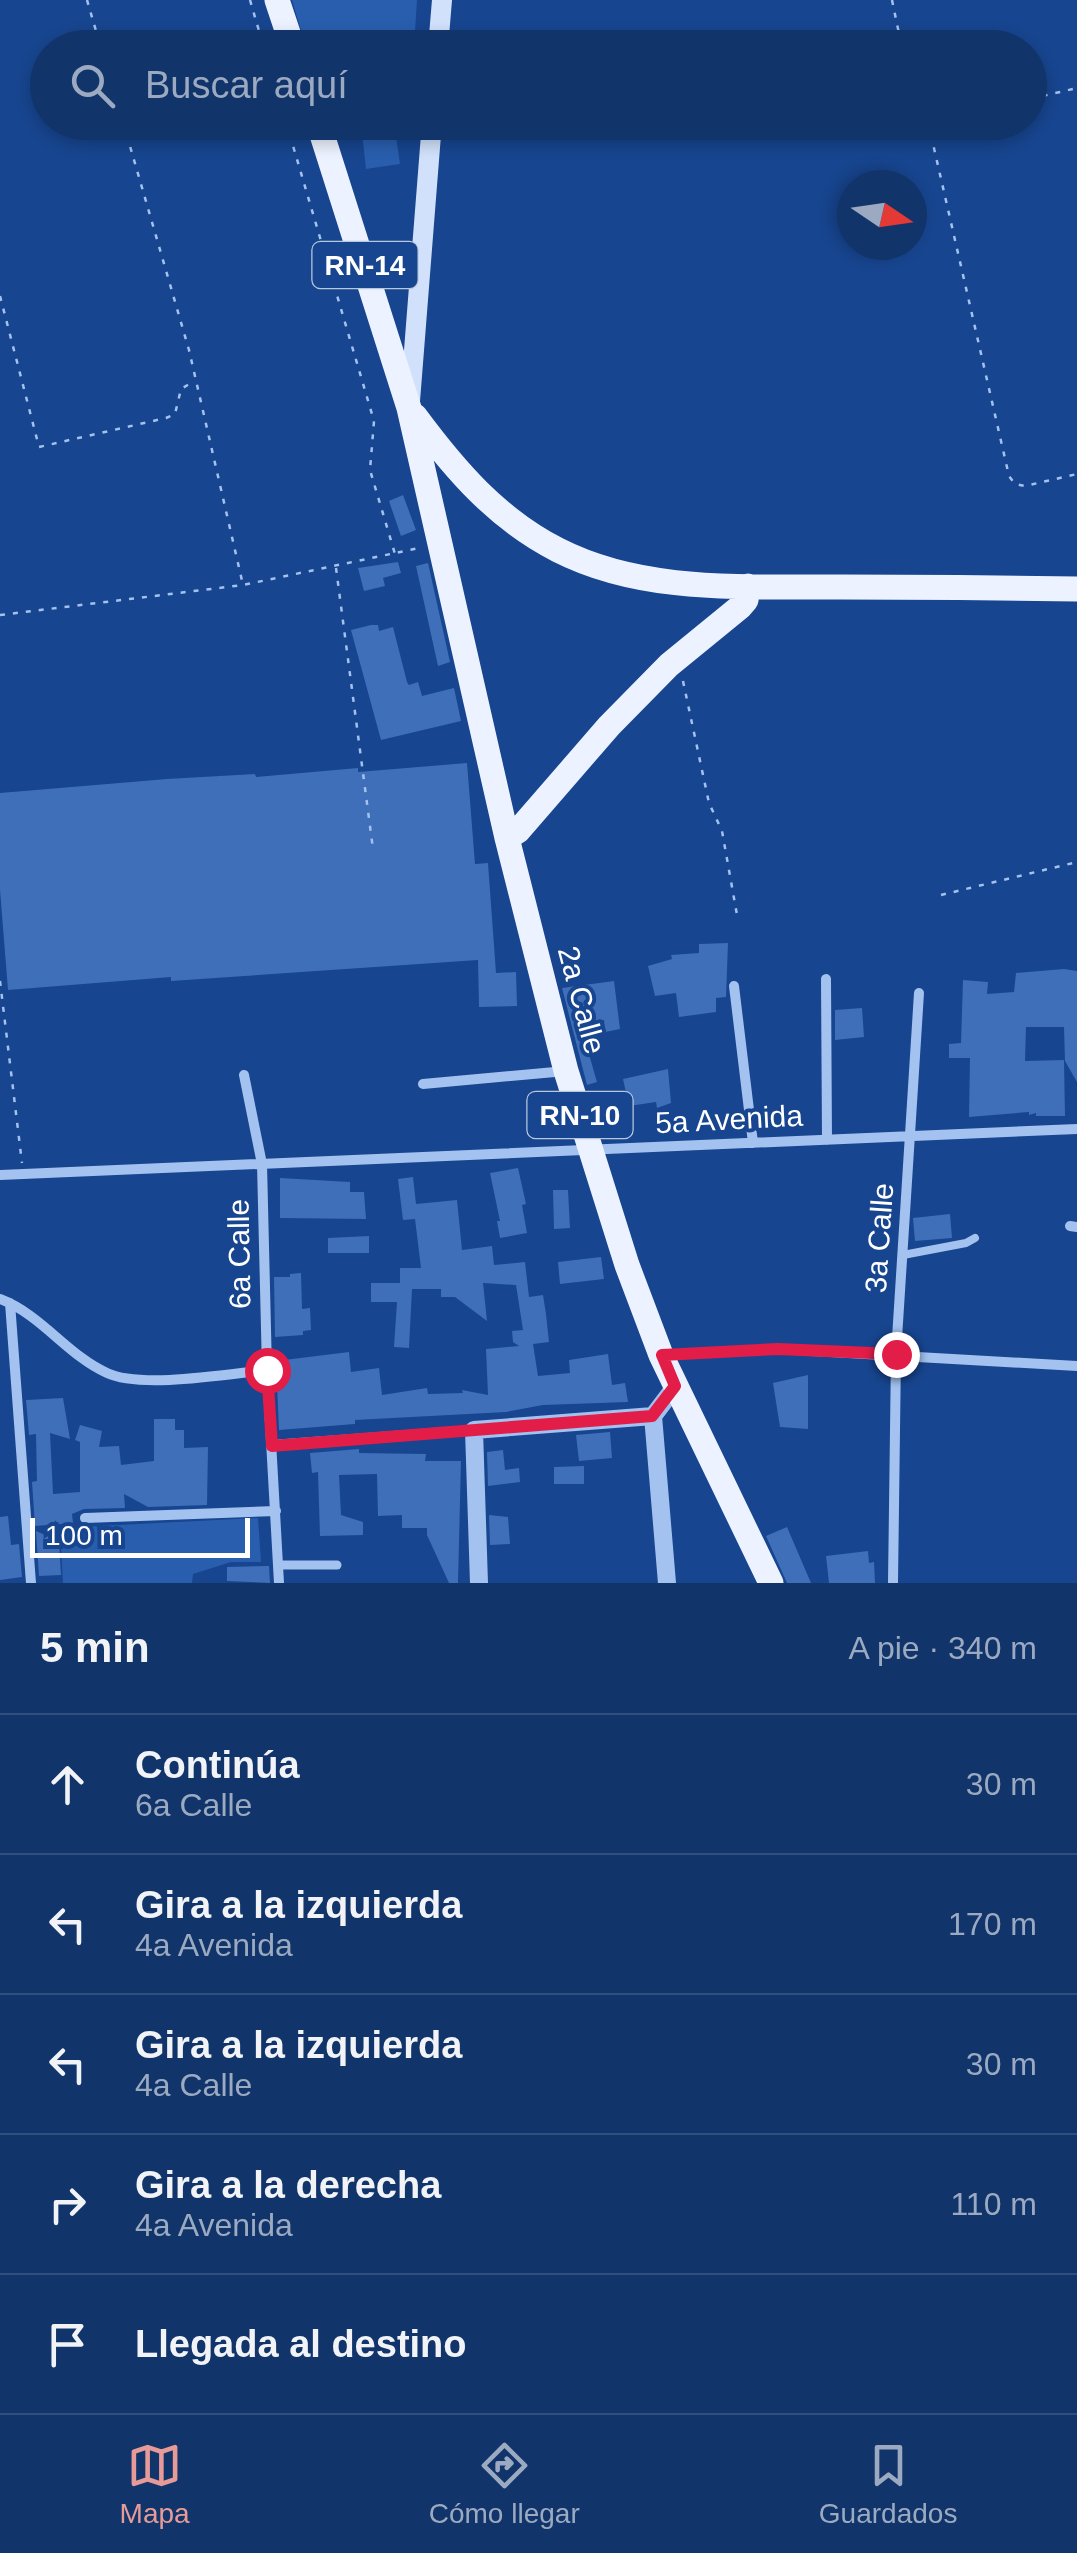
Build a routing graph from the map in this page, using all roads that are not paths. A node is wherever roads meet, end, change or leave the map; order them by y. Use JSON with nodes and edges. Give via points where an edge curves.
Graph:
{"nodes":[{"id":1,"x":277,"y":0,"type":"edge"},
{"id":2,"x":442,"y":0,"type":"edge"},
{"id":3,"x":287,"y":30,"type":"edge"},
{"id":4,"x":440,"y":30,"type":"edge"},
{"id":5,"x":324,"y":140,"type":"edge"},
{"id":6,"x":431,"y":140,"type":"edge"},
{"id":7,"x":410,"y":408,"type":"junction"},
{"id":8,"x":748,"y":586,"type":"junction"},
{"id":9,"x":1077,"y":589,"type":"edge"},
{"id":10,"x":506,"y":838,"type":"junction"},
{"id":11,"x":826,"y":979,"type":"dead end"},
{"id":12,"x":734,"y":986,"type":"dead end"},
{"id":13,"x":919,"y":994,"type":"dead end"},
{"id":14,"x":566,"y":1071,"type":"junction"},
{"id":15,"x":244,"y":1075,"type":"dead end"},
{"id":16,"x":423,"y":1084,"type":"dead end"},
{"id":17,"x":1077,"y":1129,"type":"edge"},
{"id":18,"x":911,"y":1136,"type":"junction"},
{"id":19,"x":828,"y":1140,"type":"junction"},
{"id":20,"x":754,"y":1144,"type":"junction"},
{"id":21,"x":592,"y":1151,"type":"junction"},
{"id":22,"x":262,"y":1164,"type":"junction"},
{"id":23,"x":0,"y":1176,"type":"edge"},
{"id":24,"x":976,"y":1238,"type":"dead end"},
{"id":25,"x":903,"y":1255,"type":"junction"},
{"id":26,"x":5,"y":1300,"type":"edge"},
{"id":27,"x":896,"y":1354,"type":"junction"},
{"id":28,"x":662,"y":1355,"type":"junction"},
{"id":29,"x":1077,"y":1366,"type":"edge"},
{"id":30,"x":267,"y":1370,"type":"junction"},
{"id":31,"x":675,"y":1386,"type":"junction"},
{"id":32,"x":652,"y":1416,"type":"junction"},
{"id":33,"x":474,"y":1430,"type":"junction"},
{"id":34,"x":272,"y":1446,"type":"junction"},
{"id":35,"x":276,"y":1511,"type":"junction"},
{"id":36,"x":85,"y":1518,"type":"dead end"},
{"id":37,"x":337,"y":1564,"type":"dead end"},
{"id":38,"x":278,"y":1565,"type":"junction"},
{"id":39,"x":30,"y":1583,"type":"edge"},
{"id":40,"x":278,"y":1583,"type":"edge"},
{"id":41,"x":479,"y":1583,"type":"edge"},
{"id":42,"x":667,"y":1583,"type":"edge"},
{"id":43,"x":771,"y":1583,"type":"edge"},
{"id":44,"x":893,"y":1583,"type":"edge"}],
"edges":[{"from":1,"to":3,"type":"main road"},
{"from":2,"to":4,"type":"main road"},
{"from":5,"to":7,"type":"main road","number":"RN-14"},
{"from":6,"to":7,"type":"main road","number":"RN-10"},
{"from":7,"to":8,"type":"main road","via":[[491,504],[561,552],[631,576]]},
{"from":7,"to":10,"type":"main road","name":"2a Calle","number":"RN-10"},
{"from":8,"to":9,"type":"main road"},
{"from":8,"to":10,"type":"main road","via":[[740,607],[669,666]]},
{"from":10,"to":14,"type":"main road","name":"2a Calle","number":"RN-10"},
{"from":11,"to":19,"type":"street"},
{"from":12,"to":20,"type":"street"},
{"from":13,"to":18,"type":"street","name":"3a Calle"},
{"from":14,"to":16,"type":"street"},
{"from":14,"to":21,"type":"main road","name":"2a Calle","number":"RN-10"},
{"from":15,"to":22,"type":"street","name":"6a Calle"},
{"from":17,"to":18,"type":"street","name":"5a Avenida"},
{"from":18,"to":19,"type":"street","name":"5a Avenida"},
{"from":18,"to":25,"type":"street","name":"3a Calle"},
{"from":19,"to":20,"type":"street","name":"5a Avenida"},
{"from":20,"to":21,"type":"street","name":"5a Avenida"},
{"from":21,"to":22,"type":"street","name":"5a Avenida"},
{"from":21,"to":28,"type":"main road","name":"2a Calle","number":"RN-10"},
{"from":22,"to":23,"type":"street","name":"5a Avenida"},
{"from":22,"to":30,"type":"street","name":"6a Calle"},
{"from":24,"to":25,"type":"lane"},
{"from":25,"to":27,"type":"street","name":"3a Calle"},
{"from":26,"to":30,"type":"street","via":[[123,1378]]},
{"from":26,"to":39,"type":"street"},
{"from":27,"to":28,"type":"street","via":[[778,1349]]},
{"from":27,"to":29,"type":"street"},
{"from":27,"to":44,"type":"street","name":"3a Calle"},
{"from":28,"to":31,"type":"main road","name":"2a Calle","number":"RN-10"},
{"from":30,"to":34,"type":"street","name":"6a Calle"},
{"from":31,"to":32,"type":"street"},
{"from":31,"to":43,"type":"main road","name":"2a Calle"},
{"from":32,"to":33,"type":"street"},
{"from":32,"to":42,"type":"street"},
{"from":33,"to":34,"type":"street"},
{"from":33,"to":41,"type":"street"},
{"from":34,"to":35,"type":"street","name":"6a Calle"},
{"from":35,"to":36,"type":"street"},
{"from":35,"to":38,"type":"street","name":"6a Calle"},
{"from":37,"to":38,"type":"street"},
{"from":38,"to":40,"type":"street","name":"6a Calle"}]}
